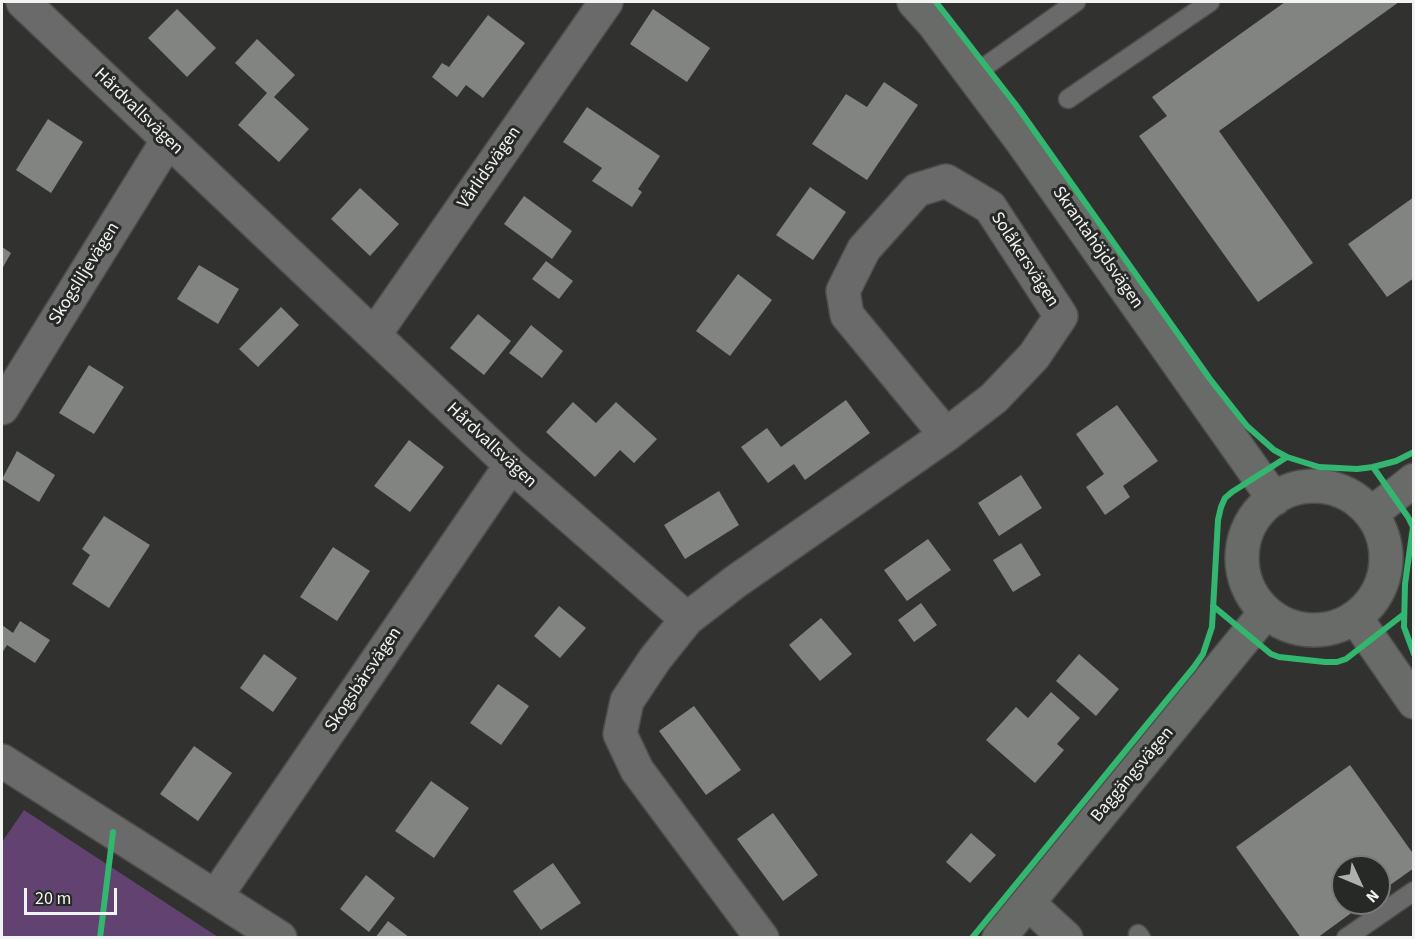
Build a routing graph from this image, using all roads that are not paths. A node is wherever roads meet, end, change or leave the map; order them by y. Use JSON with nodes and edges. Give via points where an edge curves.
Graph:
{"nodes":[{"id":1,"x":23,"y":2,"type":"edge"},
{"id":2,"x":606,"y":2,"type":"edge"},
{"id":3,"x":914,"y":2,"type":"edge"},
{"id":4,"x":1076,"y":2,"type":"edge"},
{"id":5,"x":1210,"y":2,"type":"edge"},
{"id":6,"x":973,"y":75,"type":"junction"},
{"id":7,"x":1068,"y":99,"type":"dead end"},
{"id":8,"x":168,"y":140,"type":"junction"},
{"id":9,"x":374,"y":335,"type":"junction"},
{"id":10,"x":2,"y":408,"type":"edge"},
{"id":11,"x":946,"y":435,"type":"junction"},
{"id":12,"x":511,"y":465,"type":"junction"},
{"id":13,"x":1413,"y":480,"type":"edge"},
{"id":14,"x":1274,"y":499,"type":"junction"},
{"id":15,"x":1371,"y":514,"type":"junction"},
{"id":16,"x":1266,"y":612,"type":"junction"},
{"id":17,"x":1355,"y":617,"type":"junction"},
{"id":18,"x":687,"y":619,"type":"junction"},
{"id":19,"x":1413,"y":702,"type":"edge"},
{"id":20,"x":2,"y":761,"type":"edge"},
{"id":21,"x":1413,"y":891,"type":"edge"},
{"id":22,"x":216,"y":896,"type":"junction"},
{"id":23,"x":1028,"y":903,"type":"junction"},
{"id":24,"x":280,"y":938,"type":"edge"},
{"id":25,"x":762,"y":938,"type":"edge"},
{"id":26,"x":999,"y":938,"type":"edge"},
{"id":27,"x":1066,"y":938,"type":"edge"},
{"id":28,"x":1346,"y":938,"type":"edge"}],
"edges":[{"from":1,"to":8,"type":"street","name":"Hårdvallsvägen"},
{"from":2,"to":9,"type":"street","name":"Vårlidsvägen"},
{"from":3,"to":6,"type":"street","name":"Skrantahöjdsvägen"},
{"from":4,"to":6,"type":"lane"},
{"from":5,"to":7,"type":"lane"},
{"from":6,"to":14,"type":"street","name":"Skrantahöjdsvägen"},
{"from":8,"to":9,"type":"street","name":"Hårdvallsvägen"},
{"from":8,"to":10,"type":"street","name":"Skogsliljevägen"},
{"from":9,"to":12,"type":"street","name":"Hårdvallsvägen"},
{"from":11,"to":11,"type":"street","name":"Solåkersvägen","via":[[994,398],[1035,356],[1061,316],[990,207],[946,181],[917,190],[864,249],[843,291],[848,315]]},
{"from":11,"to":18,"type":"street","name":"Solåkersvägen"},
{"from":12,"to":18,"type":"street","name":"Hårdvallsvägen"},
{"from":12,"to":22,"type":"street","name":"Skogsbärsvägen"},
{"from":13,"to":15,"type":"street"},
{"from":14,"to":15,"type":"street","via":[[1295,489],[1319,487],[1353,498]]},
{"from":14,"to":16,"type":"street","via":[[1256,516],[1242,550],[1248,586]]},
{"from":15,"to":17,"type":"street","via":[[1383,540],[1385,569],[1375,596]]},
{"from":16,"to":17,"type":"street","via":[[1290,626],[1312,630],[1335,627]]},
{"from":16,"to":23,"type":"street","name":"Baggängsvägen"},
{"from":17,"to":19,"type":"street"},
{"from":18,"to":25,"type":"street","via":[[654,659],[627,701],[620,734],[637,770]]},
{"from":20,"to":22,"type":"street"},
{"from":21,"to":28,"type":"lane"},
{"from":22,"to":24,"type":"street"},
{"from":23,"to":26,"type":"street","name":"Baggängsvägen"},
{"from":23,"to":27,"type":"street"}]}
